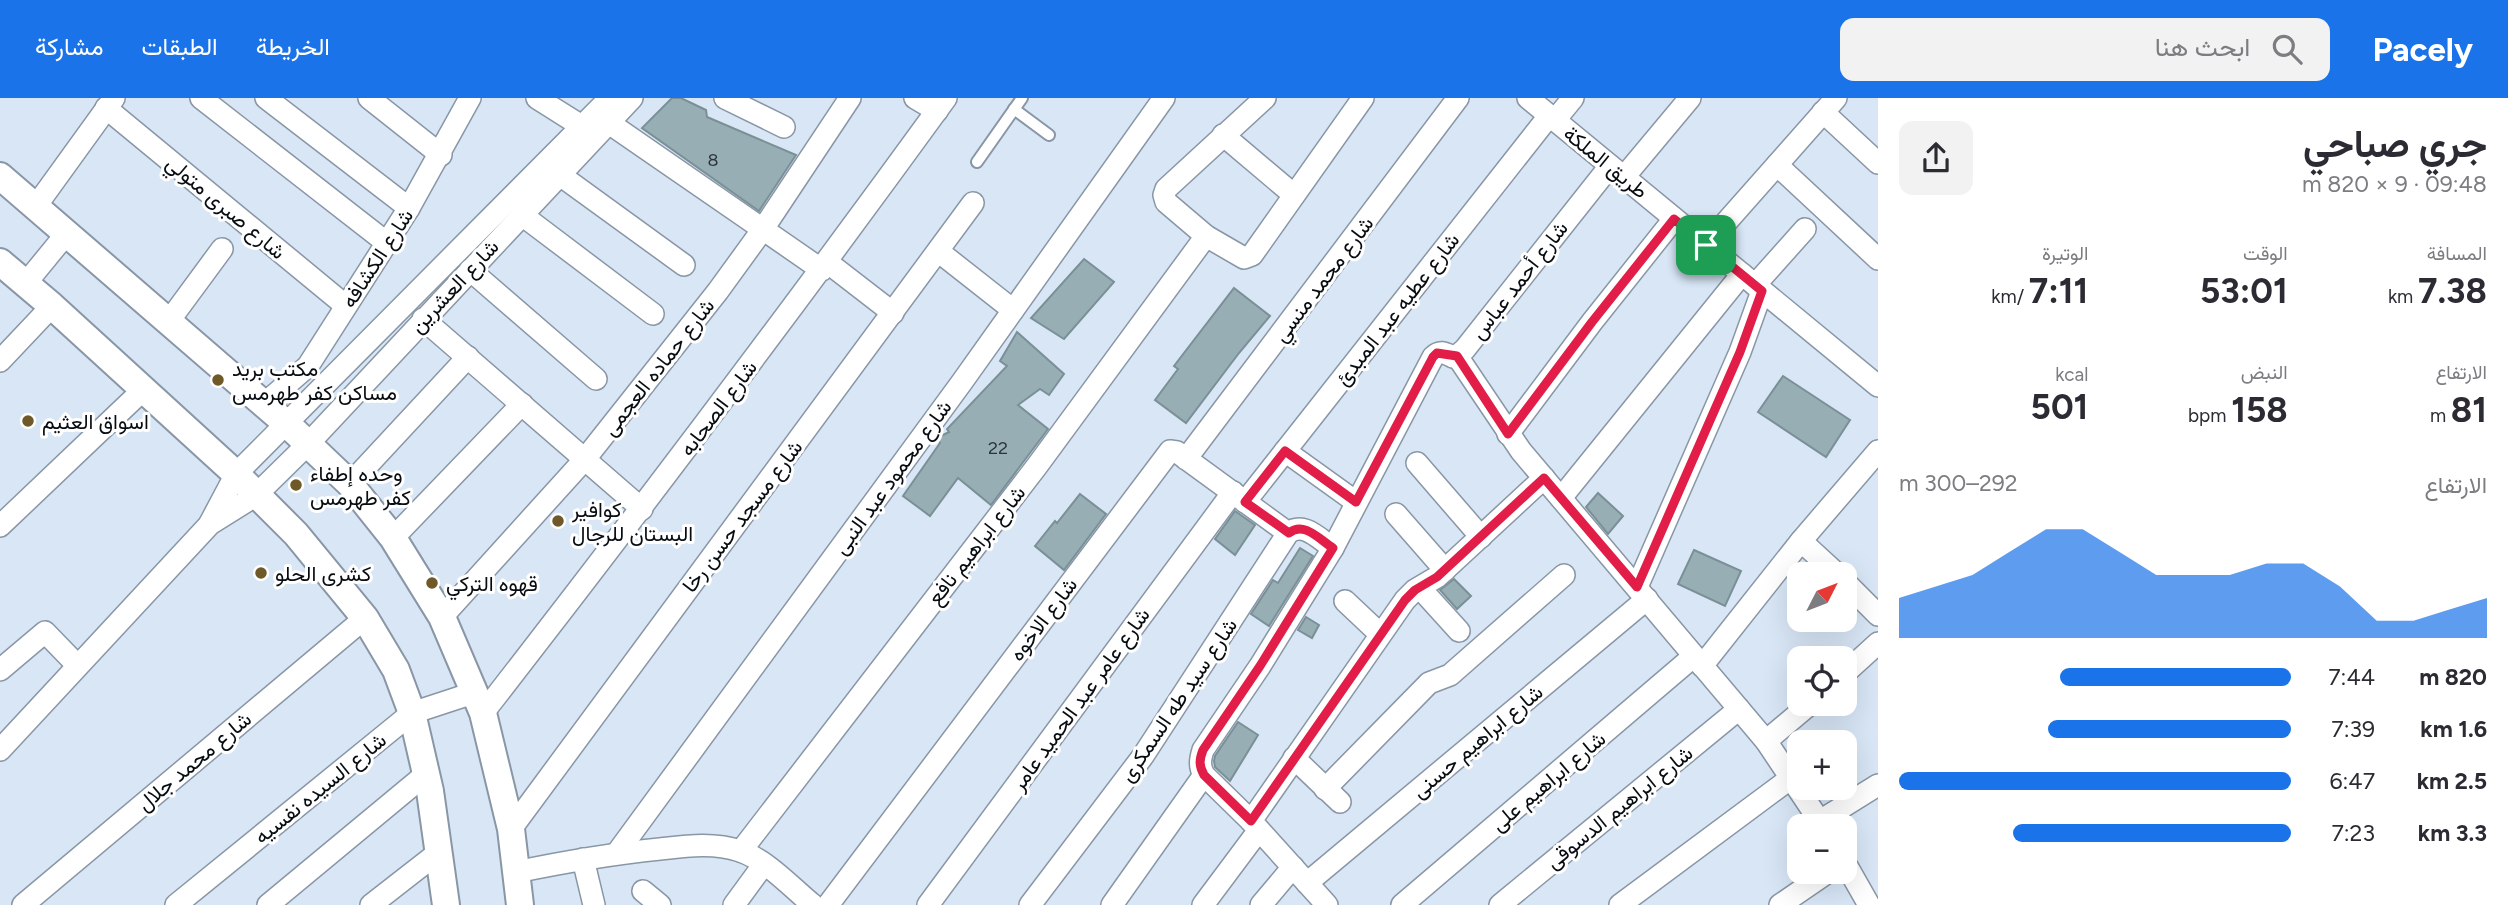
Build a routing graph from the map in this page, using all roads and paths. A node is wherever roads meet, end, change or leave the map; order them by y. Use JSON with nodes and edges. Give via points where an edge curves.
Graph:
{"nodes":[{"id":1,"x":201,"y":98,"type":"edge"},
{"id":2,"x":266,"y":98,"type":"edge"},
{"id":3,"x":369,"y":98,"type":"edge"},
{"id":4,"x":470,"y":98,"type":"edge"},
{"id":5,"x":537,"y":98,"type":"edge"},
{"id":6,"x":610,"y":98,"type":"edge"},
{"id":7,"x":632,"y":98,"type":"edge"},
{"id":8,"x":725,"y":98,"type":"edge"},
{"id":9,"x":850,"y":98,"type":"edge"},
{"id":10,"x":915,"y":98,"type":"edge"},
{"id":11,"x":1022,"y":98,"type":"edge"},
{"id":12,"x":1164,"y":98,"type":"edge"},
{"id":13,"x":1265,"y":98,"type":"edge"},
{"id":14,"x":1363,"y":98,"type":"edge"},
{"id":15,"x":1458,"y":98,"type":"edge"},
{"id":16,"x":1528,"y":98,"type":"edge"},
{"id":17,"x":1573,"y":98,"type":"edge"},
{"id":18,"x":1690,"y":98,"type":"edge"},
{"id":19,"x":110,"y":103,"type":"edge"},
{"id":20,"x":942,"y":105,"type":"edge"},
{"id":21,"x":1829,"y":105,"type":"edge"},
{"id":22,"x":1014,"y":109,"type":"junction"},
{"id":23,"x":1552,"y":118,"type":"junction"},
{"id":24,"x":609,"y":123,"type":"junction"},
{"id":25,"x":583,"y":127,"type":"junction"},
{"id":26,"x":784,"y":127,"type":"dead end"},
{"id":27,"x":1049,"y":135,"type":"dead end"},
{"id":28,"x":1223,"y":135,"type":"junction"},
{"id":29,"x":441,"y":155,"type":"junction"},
{"id":30,"x":977,"y":162,"type":"dead end"},
{"id":31,"x":1878,"y":163,"type":"edge"},
{"id":32,"x":1777,"y":165,"type":"junction"},
{"id":33,"x":1617,"y":171,"type":"junction"},
{"id":34,"x":559,"y":175,"type":"junction"},
{"id":35,"x":0,"y":176,"type":"edge"},
{"id":36,"x":1294,"y":195,"type":"junction"},
{"id":37,"x":973,"y":203,"type":"dead end"},
{"id":38,"x":36,"y":206,"type":"junction"},
{"id":39,"x":409,"y":208,"type":"junction"},
{"id":40,"x":522,"y":215,"type":"junction"},
{"id":41,"x":1674,"y":219,"type":"junction"},
{"id":42,"x":764,"y":229,"type":"junction"},
{"id":43,"x":1805,"y":229,"type":"dead end"},
{"id":44,"x":67,"y":233,"type":"junction"},
{"id":45,"x":1206,"y":236,"type":"junction"},
{"id":46,"x":387,"y":243,"type":"junction"},
{"id":47,"x":1706,"y":245,"type":"junction"},
{"id":48,"x":222,"y":249,"type":"dead end"},
{"id":49,"x":938,"y":251,"type":"junction"},
{"id":50,"x":1878,"y":259,"type":"edge"},
{"id":51,"x":0,"y":262,"type":"edge"},
{"id":52,"x":684,"y":265,"type":"dead end"},
{"id":53,"x":825,"y":266,"type":"junction"},
{"id":54,"x":470,"y":270,"type":"junction"},
{"id":55,"x":26,"y":283,"type":"junction"},
{"id":56,"x":1753,"y":283,"type":"junction"},
{"id":57,"x":52,"y":306,"type":"junction"},
{"id":58,"x":346,"y":306,"type":"junction"},
{"id":59,"x":1013,"y":310,"type":"junction"},
{"id":60,"x":893,"y":313,"type":"junction"},
{"id":61,"x":653,"y":314,"type":"dead end"},
{"id":62,"x":423,"y":320,"type":"junction"},
{"id":63,"x":169,"y":321,"type":"junction"},
{"id":64,"x":1457,"y":356,"type":"junction"},
{"id":65,"x":468,"y":357,"type":"junction"},
{"id":66,"x":0,"y":361,"type":"edge"},
{"id":67,"x":597,"y":379,"type":"dead end"},
{"id":68,"x":1878,"y":386,"type":"edge"},
{"id":69,"x":144,"y":389,"type":"junction"},
{"id":70,"x":264,"y":404,"type":"junction"},
{"id":71,"x":522,"y":404,"type":"junction"},
{"id":72,"x":286,"y":424,"type":"junction"},
{"id":73,"x":1508,"y":434,"type":"junction"},
{"id":74,"x":308,"y":444,"type":"junction"},
{"id":75,"x":1285,"y":451,"type":"junction"},
{"id":76,"x":1878,"y":452,"type":"edge"},
{"id":77,"x":585,"y":459,"type":"junction"},
{"id":78,"x":1186,"y":459,"type":"junction"},
{"id":79,"x":1417,"y":463,"type":"dead end"},
{"id":80,"x":236,"y":474,"type":"junction"},
{"id":81,"x":1544,"y":478,"type":"junction"},
{"id":82,"x":350,"y":484,"type":"junction"},
{"id":83,"x":255,"y":495,"type":"junction"},
{"id":84,"x":1239,"y":497,"type":"junction"},
{"id":85,"x":1561,"y":498,"type":"junction"},
{"id":86,"x":1356,"y":502,"type":"junction"},
{"id":87,"x":642,"y":509,"type":"junction"},
{"id":88,"x":1396,"y":514,"type":"dead end"},
{"id":89,"x":210,"y":524,"type":"junction"},
{"id":90,"x":0,"y":526,"type":"edge"},
{"id":91,"x":1289,"y":533,"type":"junction"},
{"id":92,"x":1481,"y":537,"type":"junction"},
{"id":93,"x":393,"y":538,"type":"junction"},
{"id":94,"x":1801,"y":541,"type":"junction"},
{"id":95,"x":1333,"y":548,"type":"junction"},
{"id":96,"x":1824,"y":562,"type":"edge"},
{"id":97,"x":1445,"y":570,"type":"junction"},
{"id":98,"x":1564,"y":575,"type":"dead end"},
{"id":99,"x":1420,"y":588,"type":"junction"},
{"id":100,"x":1642,"y":593,"type":"junction"},
{"id":101,"x":1857,"y":594,"type":"edge"},
{"id":102,"x":1345,"y":601,"type":"dead end"},
{"id":103,"x":1878,"y":615,"type":"edge"},
{"id":104,"x":442,"y":617,"type":"junction"},
{"id":105,"x":365,"y":618,"type":"junction"},
{"id":106,"x":1459,"y":631,"type":"dead end"},
{"id":107,"x":1380,"y":634,"type":"junction"},
{"id":108,"x":1878,"y":643,"type":"edge"},
{"id":109,"x":1698,"y":661,"type":"junction"},
{"id":110,"x":1857,"y":662,"type":"edge"},
{"id":111,"x":77,"y":665,"type":"junction"},
{"id":112,"x":0,"y":670,"type":"edge"},
{"id":113,"x":479,"y":702,"type":"junction"},
{"id":114,"x":1739,"y":709,"type":"junction"},
{"id":115,"x":412,"y":713,"type":"junction"},
{"id":116,"x":1796,"y":716,"type":"edge"},
{"id":117,"x":1766,"y":741,"type":"junction"},
{"id":118,"x":0,"y":750,"type":"edge"},
{"id":119,"x":1294,"y":758,"type":"junction"},
{"id":120,"x":1787,"y":772,"type":"edge"},
{"id":121,"x":426,"y":774,"type":"junction"},
{"id":122,"x":1204,"y":775,"type":"junction"},
{"id":123,"x":1787,"y":781,"type":"edge"},
{"id":124,"x":1878,"y":785,"type":"edge"},
{"id":125,"x":1835,"y":814,"type":"edge"},
{"id":126,"x":1255,"y":826,"type":"junction"},
{"id":127,"x":511,"y":829,"type":"junction"},
{"id":128,"x":741,"y":851,"type":"junction"},
{"id":129,"x":439,"y":852,"type":"junction"},
{"id":130,"x":617,"y":853,"type":"junction"},
{"id":131,"x":583,"y":859,"type":"junction"},
{"id":132,"x":764,"y":864,"type":"junction"},
{"id":133,"x":516,"y":872,"type":"junction"},
{"id":134,"x":1300,"y":875,"type":"junction"},
{"id":135,"x":1857,"y":882,"type":"edge"},
{"id":136,"x":1811,"y":884,"type":"edge"},
{"id":137,"x":643,"y":891,"type":"dead end"},
{"id":138,"x":1878,"y":902,"type":"edge"},
{"id":139,"x":23,"y":905,"type":"edge"},
{"id":140,"x":176,"y":905,"type":"edge"},
{"id":141,"x":268,"y":905,"type":"edge"},
{"id":142,"x":371,"y":905,"type":"edge"},
{"id":143,"x":446,"y":905,"type":"edge"},
{"id":144,"x":520,"y":905,"type":"edge"},
{"id":145,"x":594,"y":905,"type":"edge"},
{"id":146,"x":660,"y":905,"type":"edge"},
{"id":147,"x":734,"y":905,"type":"edge"},
{"id":148,"x":813,"y":905,"type":"edge"},
{"id":149,"x":828,"y":905,"type":"edge"},
{"id":150,"x":928,"y":905,"type":"edge"},
{"id":151,"x":1030,"y":905,"type":"edge"},
{"id":152,"x":1112,"y":905,"type":"edge"},
{"id":153,"x":1203,"y":905,"type":"edge"},
{"id":154,"x":1261,"y":905,"type":"edge"},
{"id":155,"x":1328,"y":905,"type":"edge"},
{"id":156,"x":1402,"y":905,"type":"edge"},
{"id":157,"x":1500,"y":905,"type":"edge"},
{"id":158,"x":1620,"y":905,"type":"edge"},
{"id":159,"x":1780,"y":905,"type":"edge"},
{"id":160,"x":1871,"y":905,"type":"edge"}],
"edges":[{"from":1,"to":46,"type":"street"},
{"from":2,"to":39,"type":"street"},
{"from":3,"to":29,"type":"street"},
{"from":4,"to":29,"type":"street","name":"شارع الكشافه"},
{"from":5,"to":25,"type":"street"},
{"from":6,"to":25,"type":"street","name":"شارع العشرين"},
{"from":7,"to":24,"type":"street","name":"شارع العشرين"},
{"from":8,"to":26,"type":"street"},
{"from":9,"to":42,"type":"street","name":"شارع حماده العجمى"},
{"from":10,"to":20,"type":"street"},
{"from":11,"to":22,"type":"lane"},
{"from":12,"to":59,"type":"street","name":"شارع محمود عبد النبى"},
{"from":13,"to":28,"type":"street"},
{"from":14,"to":36,"type":"street"},
{"from":15,"to":78,"type":"street","name":"شارع محمد منسي"},
{"from":16,"to":23,"type":"street","name":"طريق الملكة"},
{"from":17,"to":23,"type":"street","name":"شارع عطيه عبد المبدئ"},
{"from":18,"to":33,"type":"street","name":"شارع أحمد عباس"},
{"from":19,"to":38,"type":"street"},
{"from":19,"to":58,"type":"street","name":"شارع صبرى متولي"},
{"from":20,"to":53,"type":"street","name":"شارع الصحابه"},
{"from":21,"to":31,"type":"street"},
{"from":21,"to":32,"type":"street"},
{"from":22,"to":27,"type":"lane"},
{"from":22,"to":30,"type":"lane"},
{"from":23,"to":33,"type":"street","name":"طريق الملكة"},
{"from":23,"to":75,"type":"street","name":"شارع عطيه عبد المبدئ"},
{"from":24,"to":34,"type":"street","name":"شارع العشرين"},
{"from":24,"to":42,"type":"street"},
{"from":25,"to":72,"type":"street","name":"شارع العشرين"},
{"from":28,"to":36,"type":"street"},
{"from":28,"to":45,"type":"street","via":[[1164,195],[1166,202]]},
{"from":29,"to":39,"type":"street","name":"شارع الكشافه"},
{"from":32,"to":47,"type":"street"},
{"from":32,"to":50,"type":"street"},
{"from":33,"to":41,"type":"street","name":"طريق الملكة"},
{"from":33,"to":64,"type":"street","name":"شارع أحمد عباس"},
{"from":34,"to":40,"type":"street","name":"شارع العشرين"},
{"from":34,"to":52,"type":"street"},
{"from":35,"to":38,"type":"street"},
{"from":36,"to":45,"type":"street","via":[[1248,257],[1240,257]]},
{"from":37,"to":49,"type":"street","name":"شارع مسجد حسن رخا"},
{"from":38,"to":44,"type":"street"},
{"from":39,"to":46,"type":"street","name":"شارع الكشافه"},
{"from":40,"to":54,"type":"street","name":"شارع العشرين"},
{"from":40,"to":61,"type":"street"},
{"from":41,"to":47,"type":"street","name":"طريق الملكة"},
{"from":41,"to":73,"type":"street"},
{"from":42,"to":53,"type":"street"},
{"from":42,"to":77,"type":"street","name":"شارع حماده العجمى"},
{"from":43,"to":56,"type":"street"},
{"from":44,"to":55,"type":"street"},
{"from":44,"to":63,"type":"street"},
{"from":45,"to":128,"type":"street","name":"شارع ابراهيم نافع","via":[[1037,466]]},
{"from":46,"to":58,"type":"street","name":"شارع الكشافه"},
{"from":47,"to":56,"type":"street","name":"طريق الملكة"},
{"from":48,"to":63,"type":"street"},
{"from":49,"to":59,"type":"street"},
{"from":49,"to":60,"type":"street","name":"شارع مسجد حسن رخا"},
{"from":51,"to":55,"type":"street"},
{"from":53,"to":60,"type":"street"},
{"from":53,"to":87,"type":"street","name":"شارع الصحابه"},
{"from":54,"to":62,"type":"street","name":"شارع العشرين"},
{"from":54,"to":67,"type":"street"},
{"from":55,"to":57,"type":"street"},
{"from":56,"to":68,"type":"street","name":"طريق الملكة"},
{"from":56,"to":85,"type":"street"},
{"from":56,"to":100,"type":"street","via":[[1740,352]]},
{"from":57,"to":66,"type":"street"},
{"from":57,"to":69,"type":"street"},
{"from":58,"to":70,"type":"street","name":"شارع الكشافه","via":[[308,366]]},
{"from":59,"to":130,"type":"street","name":"شارع محمود عبد النبى"},
{"from":60,"to":127,"type":"street","name":"شارع مسجد حسن رخا"},
{"from":62,"to":65,"type":"street"},
{"from":62,"to":74,"type":"street","name":"شارع العشرين"},
{"from":63,"to":70,"type":"street"},
{"from":64,"to":73,"type":"street"},
{"from":64,"to":86,"type":"street","name":"شارع أحمد عباس","via":[[1437,353],[1433,357]]},
{"from":65,"to":71,"type":"street"},
{"from":65,"to":82,"type":"street"},
{"from":69,"to":80,"type":"street"},
{"from":69,"to":90,"type":"street"},
{"from":70,"to":72,"type":"street"},
{"from":71,"to":77,"type":"street"},
{"from":71,"to":93,"type":"street"},
{"from":72,"to":74,"type":"street"},
{"from":72,"to":80,"type":"street","name":"شارع العشرين"},
{"from":73,"to":81,"type":"street"},
{"from":74,"to":82,"type":"street"},
{"from":74,"to":83,"type":"street","name":"شارع العشرين"},
{"from":75,"to":84,"type":"street","name":"شارع عطيه عبد المبدئ"},
{"from":75,"to":86,"type":"street"},
{"from":76,"to":94,"type":"street","name":"شارع ابراهيم على"},
{"from":77,"to":87,"type":"street"},
{"from":77,"to":104,"type":"street","name":"شارع حماده العجمى"},
{"from":78,"to":84,"type":"street"},
{"from":78,"to":149,"type":"street","name":"شارع الاخوه","via":[[1174,450],[1167,453]]},
{"from":79,"to":92,"type":"street"},
{"from":80,"to":83,"type":"street"},
{"from":80,"to":89,"type":"street","name":"شارع العشرين"},
{"from":81,"to":85,"type":"street"},
{"from":81,"to":92,"type":"street"},
{"from":82,"to":93,"type":"street"},
{"from":83,"to":89,"type":"street","name":"شارع العشرين"},
{"from":83,"to":105,"type":"street","via":[[296,534]]},
{"from":84,"to":91,"type":"street"},
{"from":84,"to":150,"type":"street","name":"شارع عامر عبد الحميد عامر"},
{"from":85,"to":100,"type":"street"},
{"from":86,"to":95,"type":"street","name":"شارع أحمد عباس"},
{"from":87,"to":113,"type":"street","name":"شارع الصحابه"},
{"from":88,"to":97,"type":"street"},
{"from":89,"to":111,"type":"street","name":"شارع العشرين"},
{"from":91,"to":95,"type":"street","via":[[1304,528]]},
{"from":91,"to":151,"type":"street","name":"شارع سيد طه السمكرى","via":[[1149,747]]},
{"from":92,"to":97,"type":"street"},
{"from":93,"to":104,"type":"street"},
{"from":94,"to":96,"type":"street"},
{"from":94,"to":109,"type":"street","name":"شارع ابراهيم على"},
{"from":95,"to":122,"type":"street","name":"شارع أحمد عباس","via":[[1203,750],[1200,766]]},
{"from":97,"to":99,"type":"street"},
{"from":98,"to":119,"type":"street","via":[[1450,675],[1429,683],[1332,795]]},
{"from":99,"to":106,"type":"street"},
{"from":99,"to":107,"type":"street"},
{"from":100,"to":109,"type":"street"},
{"from":100,"to":134,"type":"street","name":"شارع ابراهيم حسنى"},
{"from":101,"to":103,"type":"street"},
{"from":102,"to":107,"type":"street"},
{"from":104,"to":113,"type":"street"},
{"from":105,"to":115,"type":"street","via":[[396,670]]},
{"from":105,"to":139,"type":"street","name":"شارع محمد جلال"},
{"from":107,"to":119,"type":"street"},
{"from":108,"to":110,"type":"street"},
{"from":109,"to":114,"type":"street"},
{"from":109,"to":156,"type":"street","name":"شارع ابراهيم على"},
{"from":111,"to":112,"type":"street","via":[[44,632]]},
{"from":111,"to":118,"type":"street","name":"شارع العشرين"},
{"from":113,"to":115,"type":"street","name":"شارع السيده نفسيه"},
{"from":113,"to":127,"type":"street"},
{"from":114,"to":117,"type":"street"},
{"from":114,"to":157,"type":"street","name":"شارع ابراهيم الدسوقى"},
{"from":115,"to":121,"type":"street"},
{"from":115,"to":140,"type":"street","name":"شارع السيده نفسيه"},
{"from":116,"to":117,"type":"street"},
{"from":117,"to":120,"type":"street"},
{"from":119,"to":126,"type":"street"},
{"from":121,"to":129,"type":"street"},
{"from":121,"to":141,"type":"street"},
{"from":122,"to":126,"type":"street"},
{"from":122,"to":152,"type":"street"},
{"from":123,"to":158,"type":"street"},
{"from":124,"to":125,"type":"street"},
{"from":126,"to":134,"type":"street"},
{"from":126,"to":153,"type":"street"},
{"from":127,"to":133,"type":"street"},
{"from":128,"to":130,"type":"street","via":[[693,846]]},
{"from":128,"to":132,"type":"street"},
{"from":129,"to":142,"type":"street"},
{"from":129,"to":143,"type":"street"},
{"from":130,"to":131,"type":"street"},
{"from":131,"to":133,"type":"street"},
{"from":131,"to":145,"type":"street"},
{"from":132,"to":147,"type":"street"},
{"from":132,"to":148,"type":"street"},
{"from":133,"to":144,"type":"street"},
{"from":134,"to":154,"type":"street","name":"شارع ابراهيم حسنى"},
{"from":134,"to":155,"type":"street"},
{"from":135,"to":160,"type":"street"},
{"from":136,"to":159,"type":"street"},
{"from":137,"to":146,"type":"street"},
{"from":138,"to":160,"type":"street"}]}
